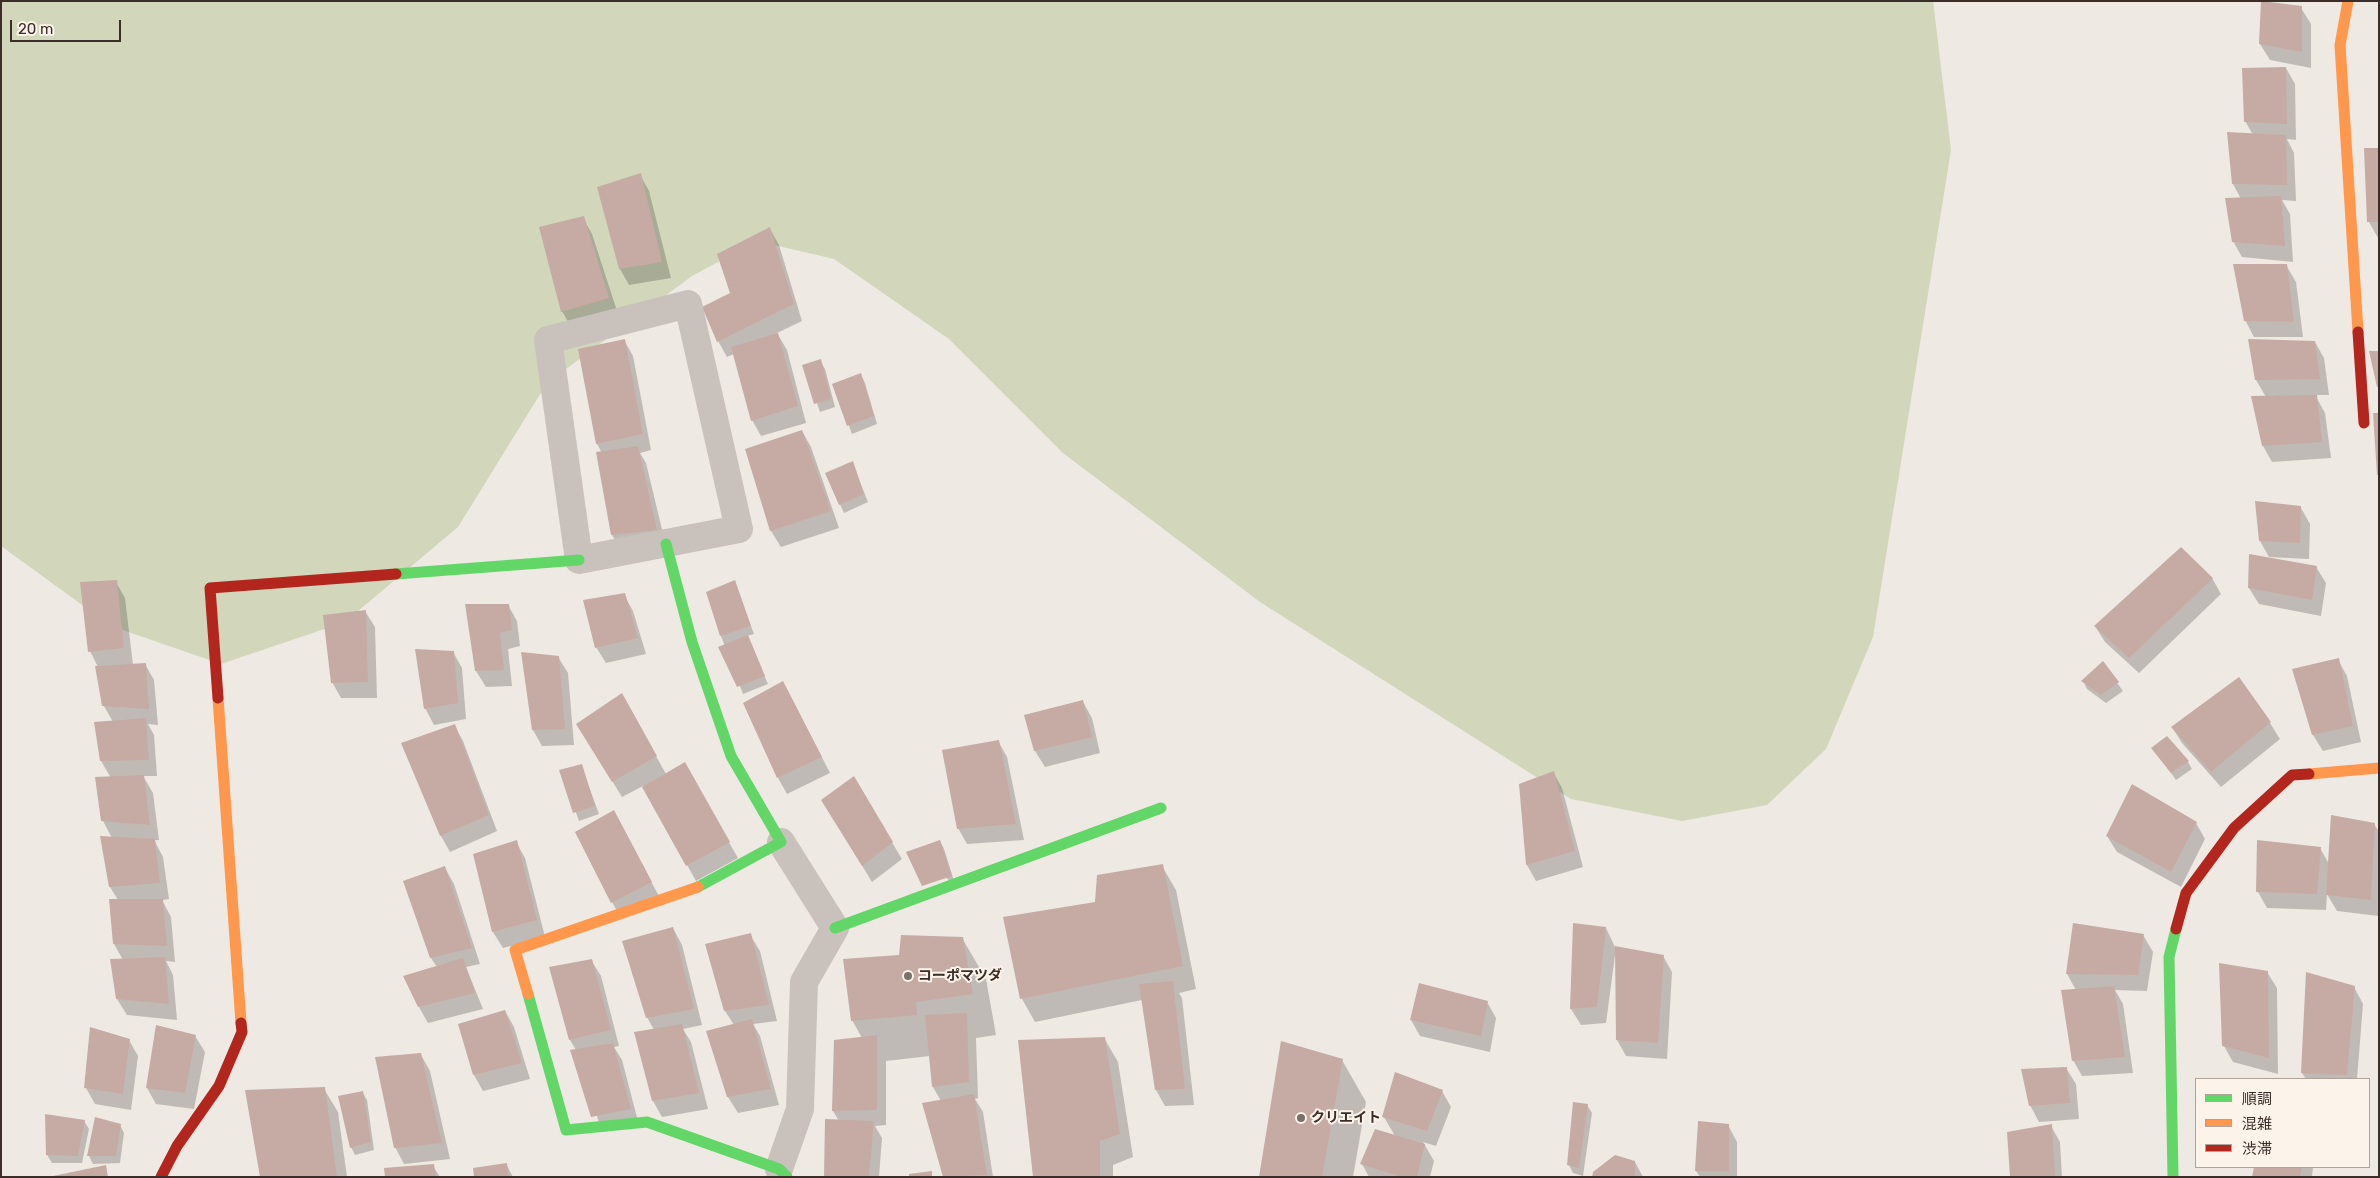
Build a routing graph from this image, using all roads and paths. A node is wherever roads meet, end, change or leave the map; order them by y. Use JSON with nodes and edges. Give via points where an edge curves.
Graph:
{"nodes":[{"id":1,"x":2348,"y":1,"type":"edge"},
{"id":2,"x":2364,"y":423,"type":"dead end"},
{"id":3,"x":666,"y":544,"type":"junction"},
{"id":4,"x":579,"y":560,"type":"junction"},
{"id":5,"x":2379,"y":768,"type":"edge"},
{"id":6,"x":1161,"y":808,"type":"dead end"},
{"id":7,"x":781,"y":842,"type":"junction"},
{"id":8,"x":835,"y":928,"type":"junction"},
{"id":9,"x":783,"y":1173,"type":"edge"},
{"id":10,"x":161,"y":1177,"type":"edge"},
{"id":11,"x":2173,"y":1177,"type":"edge"}],
"edges":[{"from":1,"to":2,"type":"street","via":[[2340,45]]},
{"from":3,"to":4,"type":"street"},
{"from":3,"to":4,"type":"street","via":[[740,529],[688,304],[548,340]]},
{"from":3,"to":7,"type":"street","via":[[692,642],[732,756]]},
{"from":4,"to":10,"type":"street","via":[[210,588],[242,1032],[219,1086],[177,1146]]},
{"from":5,"to":11,"type":"street","via":[[2292,775],[2234,828],[2186,893],[2169,957]]},
{"from":6,"to":8,"type":"street"},
{"from":7,"to":8,"type":"street"},
{"from":7,"to":9,"type":"street","via":[[694,889],[515,950],[566,1130],[647,1122]]},
{"from":8,"to":9,"type":"street","via":[[804,982],[800,1109]]}]}
